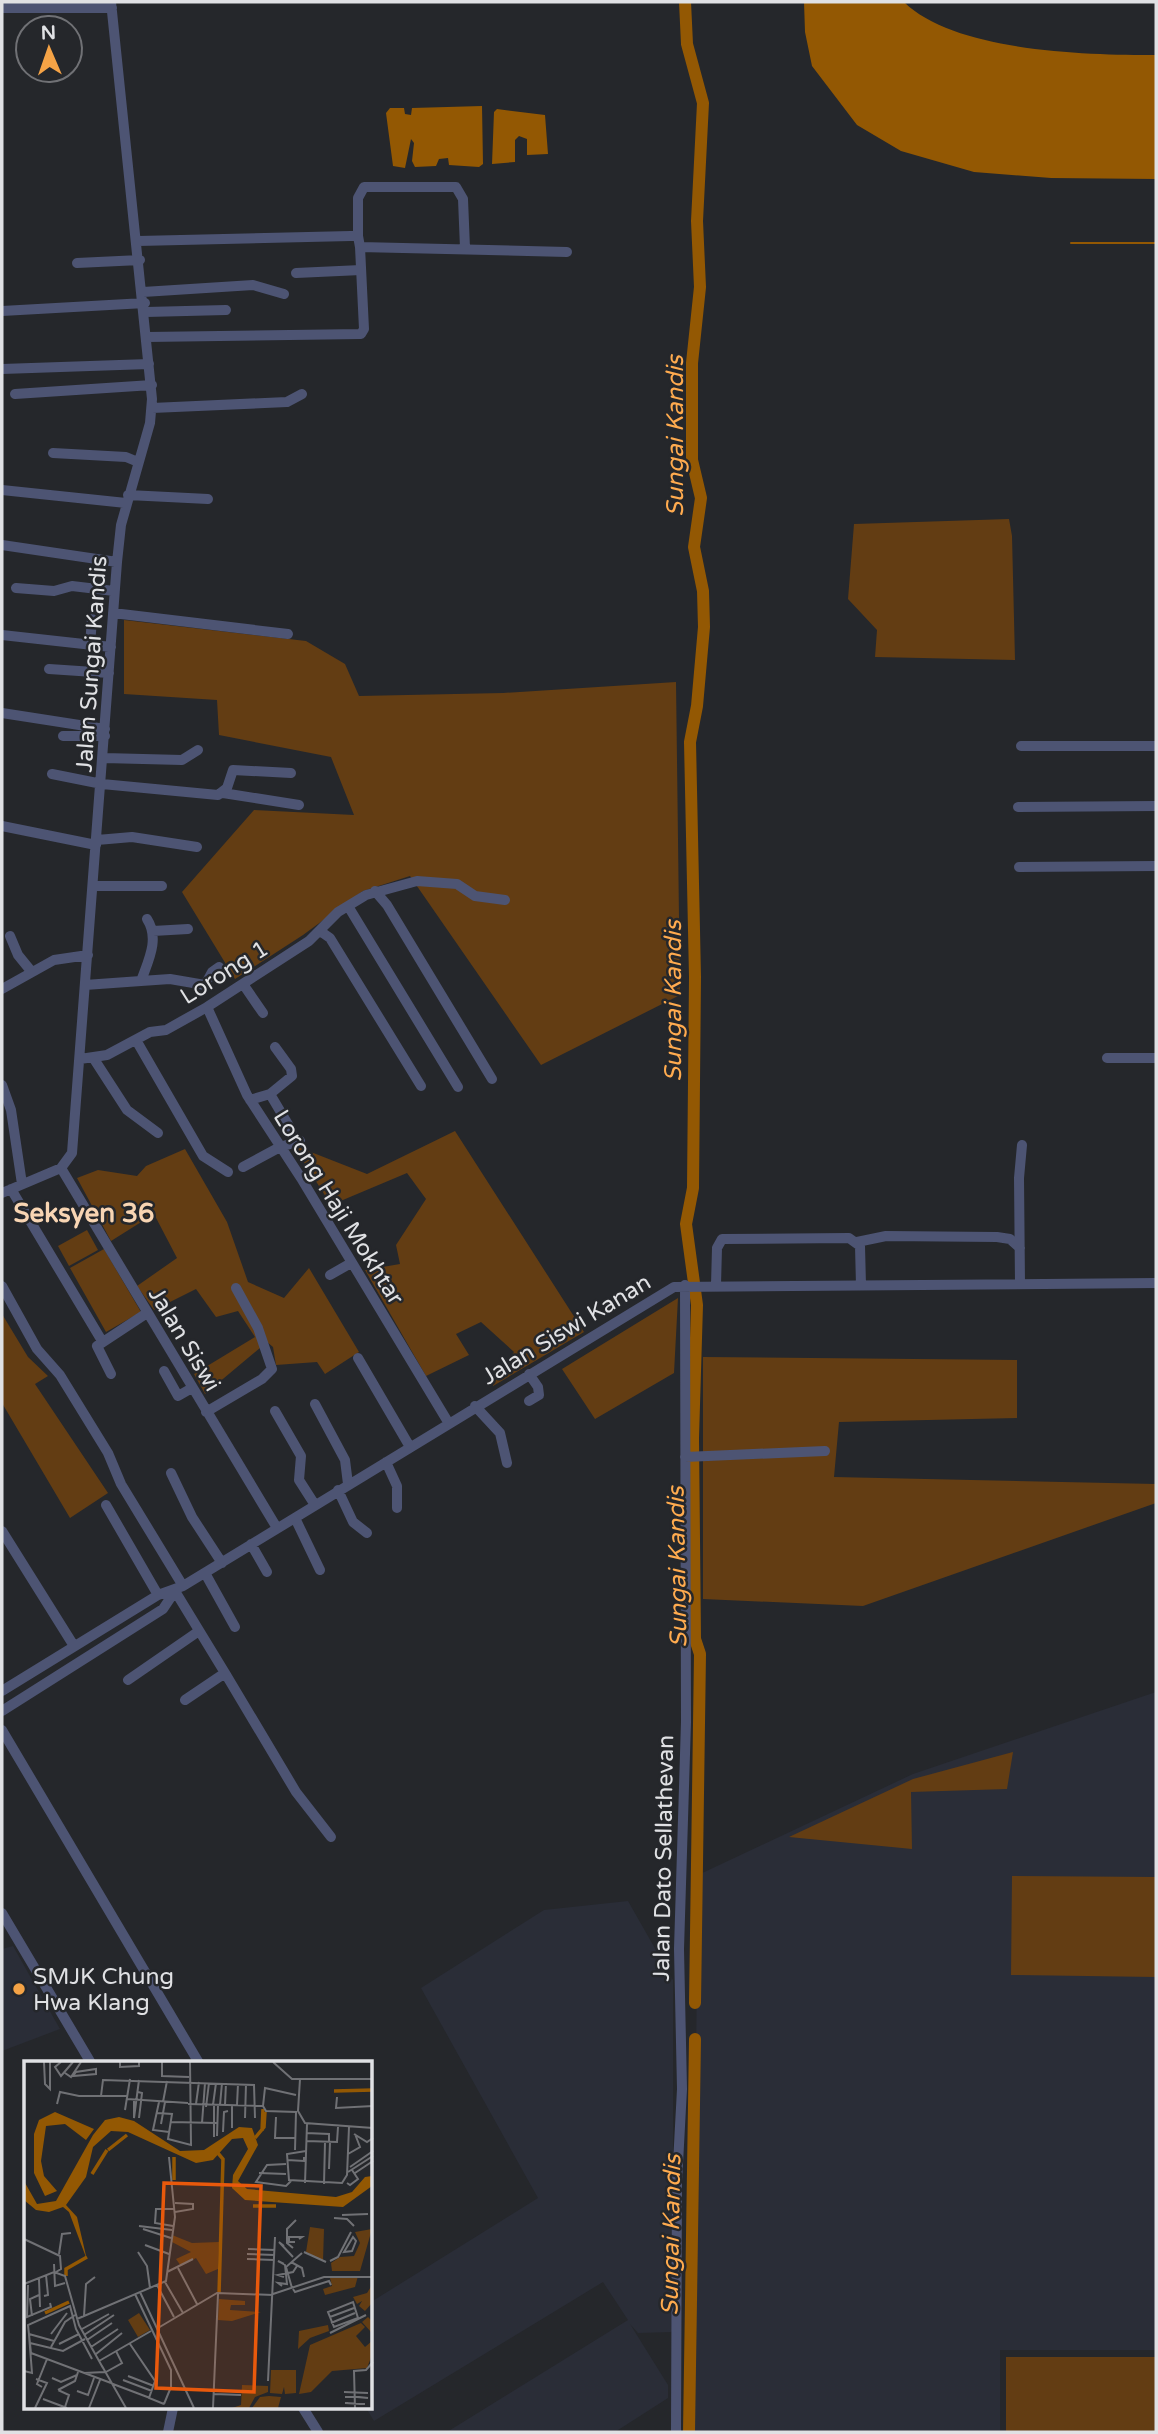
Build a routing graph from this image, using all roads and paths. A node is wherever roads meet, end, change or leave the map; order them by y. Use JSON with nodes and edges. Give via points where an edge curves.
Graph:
{"nodes":[{"id":1,"x":27,"y":5,"type":"edge"},
{"id":2,"x":85,"y":5,"type":"edge"},
{"id":3,"x":111,"y":5,"type":"edge"},
{"id":4,"x":2,"y":8,"type":"edge"},
{"id":5,"x":138,"y":241,"type":"junction"},
{"id":6,"x":359,"y":242,"type":"junction"},
{"id":7,"x":465,"y":248,"type":"junction"},
{"id":8,"x":567,"y":252,"type":"dead end"},
{"id":9,"x":140,"y":260,"type":"junction"},
{"id":10,"x":77,"y":263,"type":"dead end"},
{"id":11,"x":361,"y":270,"type":"junction"},
{"id":12,"x":296,"y":273,"type":"dead end"},
{"id":13,"x":284,"y":294,"type":"dead end"},
{"id":14,"x":145,"y":302,"type":"junction"},
{"id":15,"x":226,"y":310,"type":"dead end"},
{"id":16,"x":2,"y":311,"type":"edge"},
{"id":17,"x":147,"y":337,"type":"junction"},
{"id":18,"x":149,"y":364,"type":"junction"},
{"id":19,"x":2,"y":369,"type":"edge"},
{"id":20,"x":152,"y":385,"type":"junction"},
{"id":21,"x":15,"y":394,"type":"dead end"},
{"id":22,"x":302,"y":394,"type":"dead end"},
{"id":23,"x":152,"y":408,"type":"junction"},
{"id":24,"x":53,"y":453,"type":"dead end"},
{"id":25,"x":138,"y":461,"type":"junction"},
{"id":26,"x":2,"y":490,"type":"edge"},
{"id":27,"x":127,"y":499,"type":"junction"},
{"id":28,"x":208,"y":499,"type":"dead end"},
{"id":29,"x":2,"y":545,"type":"edge"},
{"id":30,"x":117,"y":562,"type":"junction"},
{"id":31,"x":16,"y":588,"type":"dead end"},
{"id":32,"x":114,"y":591,"type":"junction"},
{"id":33,"x":113,"y":613,"type":"junction"},
{"id":34,"x":92,"y":619,"type":"dead end"},
{"id":35,"x":288,"y":634,"type":"dead end"},
{"id":36,"x":2,"y":635,"type":"edge"},
{"id":37,"x":90,"y":645,"type":"junction"},
{"id":38,"x":111,"y":647,"type":"junction"},
{"id":39,"x":49,"y":669,"type":"dead end"},
{"id":40,"x":109,"y":673,"type":"junction"},
{"id":41,"x":2,"y":713,"type":"edge"},
{"id":42,"x":105,"y":732,"type":"junction"},
{"id":43,"x":63,"y":736,"type":"dead end"},
{"id":44,"x":1156,"y":746,"type":"edge"},
{"id":45,"x":1021,"y":747,"type":"dead end"},
{"id":46,"x":198,"y":750,"type":"dead end"},
{"id":47,"x":104,"y":758,"type":"junction"},
{"id":48,"x":291,"y":773,"type":"dead end"},
{"id":49,"x":52,"y":774,"type":"dead end"},
{"id":50,"x":102,"y":784,"type":"junction"},
{"id":51,"x":223,"y":793,"type":"junction"},
{"id":52,"x":299,"y":805,"type":"dead end"},
{"id":53,"x":1156,"y":806,"type":"edge"},
{"id":54,"x":1018,"y":807,"type":"dead end"},
{"id":55,"x":2,"y":826,"type":"edge"},
{"id":56,"x":96,"y":843,"type":"junction"},
{"id":57,"x":197,"y":847,"type":"dead end"},
{"id":58,"x":1156,"y":866,"type":"edge"},
{"id":59,"x":1019,"y":867,"type":"dead end"},
{"id":60,"x":93,"y":886,"type":"junction"},
{"id":61,"x":162,"y":886,"type":"dead end"},
{"id":62,"x":375,"y":891,"type":"junction"},
{"id":63,"x":505,"y":900,"type":"dead end"},
{"id":64,"x":348,"y":906,"type":"junction"},
{"id":65,"x":146,"y":919,"type":"dead end"},
{"id":66,"x":188,"y":929,"type":"dead end"},
{"id":67,"x":153,"y":931,"type":"junction"},
{"id":68,"x":320,"y":931,"type":"junction"},
{"id":69,"x":10,"y":936,"type":"dead end"},
{"id":70,"x":88,"y":956,"type":"junction"},
{"id":71,"x":219,"y":967,"type":"dead end"},
{"id":72,"x":31,"y":971,"type":"junction"},
{"id":73,"x":141,"y":981,"type":"junction"},
{"id":74,"x":243,"y":984,"type":"junction"},
{"id":75,"x":85,"y":985,"type":"junction"},
{"id":76,"x":2,"y":989,"type":"edge"},
{"id":77,"x":207,"y":1007,"type":"junction"},
{"id":78,"x":263,"y":1013,"type":"dead end"},
{"id":79,"x":136,"y":1040,"type":"junction"},
{"id":80,"x":275,"y":1047,"type":"dead end"},
{"id":81,"x":1107,"y":1058,"type":"dead end"},
{"id":82,"x":1156,"y":1058,"type":"edge"},
{"id":83,"x":80,"y":1059,"type":"junction"},
{"id":84,"x":94,"y":1059,"type":"junction"},
{"id":85,"x":492,"y":1079,"type":"dead end"},
{"id":86,"x":2,"y":1085,"type":"edge"},
{"id":87,"x":421,"y":1086,"type":"dead end"},
{"id":88,"x":458,"y":1087,"type":"dead end"},
{"id":89,"x":270,"y":1094,"type":"junction"},
{"id":90,"x":250,"y":1100,"type":"junction"},
{"id":91,"x":292,"y":1131,"type":"dead end"},
{"id":92,"x":158,"y":1133,"type":"dead end"},
{"id":93,"x":300,"y":1141,"type":"dead end"},
{"id":94,"x":1022,"y":1145,"type":"dead end"},
{"id":95,"x":281,"y":1147,"type":"junction"},
{"id":96,"x":243,"y":1167,"type":"dead end"},
{"id":97,"x":61,"y":1168,"type":"junction"},
{"id":98,"x":228,"y":1172,"type":"dead end"},
{"id":99,"x":12,"y":1189,"type":"edge"},
{"id":100,"x":857,"y":1242,"type":"junction"},
{"id":101,"x":1020,"y":1248,"type":"junction"},
{"id":102,"x":351,"y":1263,"type":"junction"},
{"id":103,"x":330,"y":1275,"type":"dead end"},
{"id":104,"x":1156,"y":1283,"type":"edge"},
{"id":105,"x":1020,"y":1284,"type":"junction"},
{"id":106,"x":686,"y":1285,"type":"junction"},
{"id":107,"x":716,"y":1285,"type":"junction"},
{"id":108,"x":861,"y":1285,"type":"junction"},
{"id":109,"x":2,"y":1286,"type":"edge"},
{"id":110,"x":236,"y":1288,"type":"dead end"},
{"id":111,"x":147,"y":1313,"type":"junction"},
{"id":112,"x":102,"y":1341,"type":"junction"},
{"id":113,"x":358,"y":1358,"type":"dead end"},
{"id":114,"x":164,"y":1371,"type":"dead end"},
{"id":115,"x":111,"y":1374,"type":"dead end"},
{"id":116,"x":529,"y":1374,"type":"junction"},
{"id":117,"x":192,"y":1388,"type":"junction"},
{"id":118,"x":529,"y":1401,"type":"dead end"},
{"id":119,"x":315,"y":1404,"type":"dead end"},
{"id":120,"x":475,"y":1406,"type":"junction"},
{"id":121,"x":275,"y":1411,"type":"dead end"},
{"id":122,"x":206,"y":1412,"type":"junction"},
{"id":123,"x":448,"y":1422,"type":"junction"},
{"id":124,"x":410,"y":1447,"type":"junction"},
{"id":125,"x":825,"y":1451,"type":"dead end"},
{"id":126,"x":687,"y":1457,"type":"junction"},
{"id":127,"x":386,"y":1462,"type":"junction"},
{"id":128,"x":507,"y":1463,"type":"dead end"},
{"id":129,"x":171,"y":1473,"type":"dead end"},
{"id":130,"x":348,"y":1484,"type":"junction"},
{"id":131,"x":338,"y":1490,"type":"junction"},
{"id":132,"x":106,"y":1505,"type":"dead end"},
{"id":133,"x":315,"y":1505,"type":"junction"},
{"id":134,"x":397,"y":1508,"type":"dead end"},
{"id":135,"x":295,"y":1518,"type":"junction"},
{"id":136,"x":277,"y":1528,"type":"junction"},
{"id":137,"x":2,"y":1531,"type":"edge"},
{"id":138,"x":367,"y":1533,"type":"dead end"},
{"id":139,"x":251,"y":1544,"type":"junction"},
{"id":140,"x":222,"y":1563,"type":"junction"},
{"id":141,"x":320,"y":1570,"type":"dead end"},
{"id":142,"x":267,"y":1572,"type":"dead end"},
{"id":143,"x":205,"y":1573,"type":"junction"},
{"id":144,"x":179,"y":1589,"type":"junction"},
{"id":145,"x":158,"y":1595,"type":"junction"},
{"id":146,"x":235,"y":1627,"type":"dead end"},
{"id":147,"x":199,"y":1631,"type":"junction"},
{"id":148,"x":74,"y":1646,"type":"junction"},
{"id":149,"x":225,"y":1674,"type":"junction"},
{"id":150,"x":128,"y":1680,"type":"dead end"},
{"id":151,"x":3,"y":1691,"type":"edge"},
{"id":152,"x":185,"y":1700,"type":"dead end"},
{"id":153,"x":2,"y":1704,"type":"edge"},
{"id":154,"x":14,"y":1704,"type":"junction"},
{"id":155,"x":2,"y":1711,"type":"edge"},
{"id":156,"x":2,"y":1730,"type":"edge"},
{"id":157,"x":331,"y":1837,"type":"dead end"},
{"id":158,"x":2,"y":1913,"type":"edge"},
{"id":159,"x":90,"y":2061,"type":"edge"},
{"id":160,"x":198,"y":2061,"type":"edge"},
{"id":161,"x":173,"y":2410,"type":"edge"},
{"id":162,"x":304,"y":2410,"type":"edge"},
{"id":163,"x":168,"y":2432,"type":"edge"},
{"id":164,"x":317,"y":2432,"type":"edge"},
{"id":165,"x":676,"y":2432,"type":"edge"}],
"edges":[{"from":1,"to":2,"type":"street"},
{"from":1,"to":4,"type":"street"},
{"from":2,"to":3,"type":"street"},
{"from":3,"to":5,"type":"street","name":"Jalan Sungai Kandis"},
{"from":5,"to":6,"type":"street"},
{"from":5,"to":9,"type":"street","name":"Jalan Sungai Kandis"},
{"from":6,"to":7,"type":"street"},
{"from":6,"to":7,"type":"street","via":[[358,198],[364,187],[456,187],[464,199]]},
{"from":6,"to":11,"type":"street"},
{"from":7,"to":8,"type":"street"},
{"from":9,"to":10,"type":"street"},
{"from":9,"to":14,"type":"street","name":"Jalan Sungai Kandis"},
{"from":11,"to":12,"type":"street"},
{"from":11,"to":17,"type":"street","via":[[364,328],[355,336]]},
{"from":13,"to":14,"type":"street","via":[[253,285]]},
{"from":14,"to":15,"type":"street"},
{"from":14,"to":16,"type":"street"},
{"from":14,"to":17,"type":"street","name":"Jalan Sungai Kandis"},
{"from":17,"to":18,"type":"street","name":"Jalan Sungai Kandis"},
{"from":18,"to":19,"type":"street"},
{"from":18,"to":20,"type":"street","name":"Jalan Sungai Kandis"},
{"from":20,"to":21,"type":"street"},
{"from":20,"to":23,"type":"street","name":"Jalan Sungai Kandis"},
{"from":22,"to":23,"type":"street","via":[[287,402]]},
{"from":23,"to":25,"type":"street","name":"Jalan Sungai Kandis"},
{"from":24,"to":25,"type":"street"},
{"from":25,"to":27,"type":"street","name":"Jalan Sungai Kandis"},
{"from":26,"to":27,"type":"street"},
{"from":27,"to":28,"type":"street"},
{"from":27,"to":30,"type":"street","name":"Jalan Sungai Kandis"},
{"from":29,"to":30,"type":"street"},
{"from":30,"to":32,"type":"street","name":"Jalan Sungai Kandis"},
{"from":31,"to":32,"type":"street","via":[[54,592],[72,586]]},
{"from":32,"to":33,"type":"street","name":"Jalan Sungai Kandis"},
{"from":33,"to":35,"type":"street"},
{"from":33,"to":38,"type":"street","name":"Jalan Sungai Kandis"},
{"from":34,"to":37,"type":"street"},
{"from":36,"to":37,"type":"street"},
{"from":37,"to":38,"type":"street"},
{"from":38,"to":40,"type":"street","name":"Jalan Sungai Kandis"},
{"from":39,"to":40,"type":"street"},
{"from":40,"to":42,"type":"street","name":"Jalan Sungai Kandis"},
{"from":41,"to":42,"type":"street"},
{"from":42,"to":43,"type":"street"},
{"from":42,"to":47,"type":"street","name":"Jalan Sungai Kandis"},
{"from":44,"to":45,"type":"street"},
{"from":46,"to":47,"type":"street","via":[[181,760]]},
{"from":47,"to":50,"type":"street","name":"Jalan Sungai Kandis"},
{"from":48,"to":51,"type":"street","via":[[233,770]]},
{"from":49,"to":50,"type":"street"},
{"from":50,"to":51,"type":"street"},
{"from":50,"to":56,"type":"street","name":"Jalan Sungai Kandis"},
{"from":51,"to":52,"type":"street"},
{"from":53,"to":54,"type":"street"},
{"from":55,"to":56,"type":"street"},
{"from":56,"to":57,"type":"street","via":[[132,837]]},
{"from":56,"to":60,"type":"street","name":"Jalan Sungai Kandis"},
{"from":58,"to":59,"type":"street"},
{"from":60,"to":61,"type":"street"},
{"from":60,"to":70,"type":"street","name":"Jalan Sungai Kandis"},
{"from":62,"to":63,"type":"street","name":"Lorong 1","via":[[406,882],[457,884],[475,896]]},
{"from":62,"to":64,"type":"street","name":"Lorong 1"},
{"from":62,"to":85,"type":"street"},
{"from":64,"to":68,"type":"street","name":"Lorong 1"},
{"from":64,"to":88,"type":"street"},
{"from":65,"to":67,"type":"street"},
{"from":66,"to":67,"type":"street"},
{"from":67,"to":73,"type":"street","via":[[153,948]]},
{"from":68,"to":74,"type":"street","name":"Lorong 1"},
{"from":68,"to":87,"type":"street","via":[[330,938]]},
{"from":69,"to":72,"type":"street"},
{"from":70,"to":72,"type":"street","via":[[54,960]]},
{"from":70,"to":75,"type":"street","name":"Jalan Sungai Kandis"},
{"from":71,"to":73,"type":"street","via":[[205,985],[170,979]]},
{"from":72,"to":76,"type":"street"},
{"from":73,"to":75,"type":"street"},
{"from":74,"to":77,"type":"street","name":"Lorong 1"},
{"from":74,"to":78,"type":"street"},
{"from":75,"to":83,"type":"street","name":"Jalan Sungai Kandis"},
{"from":77,"to":79,"type":"street","name":"Lorong 1","via":[[166,1030]]},
{"from":77,"to":90,"type":"street","name":"Lorong Haji Mokhtar"},
{"from":79,"to":84,"type":"street","name":"Lorong 1"},
{"from":79,"to":98,"type":"street","via":[[203,1156]]},
{"from":80,"to":89,"type":"street","via":[[292,1076]]},
{"from":81,"to":82,"type":"street"},
{"from":83,"to":84,"type":"street","name":"Lorong 1"},
{"from":83,"to":97,"type":"street","name":"Jalan Sungai Kandis","via":[[74,1146]]},
{"from":84,"to":92,"type":"street","via":[[127,1110]]},
{"from":86,"to":99,"type":"street","via":[[11,1110]]},
{"from":89,"to":90,"type":"street"},
{"from":89,"to":91,"type":"street"},
{"from":90,"to":95,"type":"street","name":"Lorong Haji Mokhtar"},
{"from":93,"to":95,"type":"street"},
{"from":94,"to":101,"type":"street"},
{"from":95,"to":96,"type":"street"},
{"from":95,"to":102,"type":"street","name":"Lorong Haji Mokhtar"},
{"from":97,"to":99,"type":"street"},
{"from":97,"to":111,"type":"street","name":"Jalan Siswi"},
{"from":99,"to":112,"type":"street"},
{"from":100,"to":101,"type":"street","via":[[871,1236],[997,1237],[1010,1239]]},
{"from":100,"to":107,"type":"street","via":[[849,1238],[727,1237],[718,1242]]},
{"from":100,"to":108,"type":"street"},
{"from":101,"to":105,"type":"street"},
{"from":102,"to":103,"type":"street"},
{"from":102,"to":123,"type":"street","name":"Lorong Haji Mokhtar"},
{"from":104,"to":105,"type":"street","name":"Jalan Siswi Kanan"},
{"from":105,"to":108,"type":"street","name":"Jalan Siswi Kanan"},
{"from":106,"to":107,"type":"street","name":"Jalan Siswi Kanan"},
{"from":106,"to":116,"type":"street","name":"Jalan Siswi Kanan","via":[[674,1287]]},
{"from":106,"to":126,"type":"street","name":"Jalan Dato Sellathevan"},
{"from":107,"to":108,"type":"street","name":"Jalan Siswi Kanan"},
{"from":109,"to":144,"type":"street","via":[[37,1349],[60,1375],[108,1453]]},
{"from":110,"to":122,"type":"street","via":[[258,1328],[272,1369]]},
{"from":111,"to":112,"type":"street"},
{"from":111,"to":117,"type":"street","name":"Jalan Siswi"},
{"from":112,"to":115,"type":"street","via":[[97,1350]]},
{"from":113,"to":124,"type":"street"},
{"from":114,"to":117,"type":"street","via":[[178,1396]]},
{"from":116,"to":118,"type":"street","via":[[539,1395]]},
{"from":116,"to":120,"type":"street","name":"Jalan Siswi Kanan"},
{"from":117,"to":122,"type":"street","name":"Jalan Siswi"},
{"from":119,"to":130,"type":"street","via":[[345,1460]]},
{"from":120,"to":123,"type":"street","name":"Jalan Siswi Kanan"},
{"from":120,"to":128,"type":"street","via":[[500,1433]]},
{"from":121,"to":133,"type":"street","via":[[301,1456],[299,1480]]},
{"from":122,"to":136,"type":"street","name":"Jalan Siswi"},
{"from":123,"to":124,"type":"street","name":"Jalan Siswi Kanan"},
{"from":124,"to":127,"type":"street","name":"Jalan Siswi Kanan"},
{"from":125,"to":126,"type":"street"},
{"from":126,"to":165,"type":"street","name":"Jalan Dato Sellathevan"},
{"from":127,"to":130,"type":"street","name":"Jalan Siswi Kanan"},
{"from":127,"to":134,"type":"street","via":[[397,1486]]},
{"from":129,"to":140,"type":"street"},
{"from":130,"to":131,"type":"street","name":"Jalan Siswi Kanan"},
{"from":131,"to":133,"type":"street","name":"Jalan Siswi Kanan"},
{"from":131,"to":138,"type":"street","via":[[353,1522]]},
{"from":132,"to":145,"type":"street"},
{"from":133,"to":135,"type":"street","name":"Jalan Siswi Kanan"},
{"from":135,"to":136,"type":"street","name":"Jalan Siswi Kanan"},
{"from":135,"to":141,"type":"street"},
{"from":136,"to":139,"type":"street","name":"Jalan Siswi Kanan"},
{"from":137,"to":148,"type":"street"},
{"from":139,"to":140,"type":"street","name":"Jalan Siswi Kanan"},
{"from":139,"to":142,"type":"street"},
{"from":140,"to":143,"type":"street","name":"Jalan Siswi Kanan"},
{"from":143,"to":144,"type":"street","name":"Jalan Siswi Kanan"},
{"from":143,"to":146,"type":"street"},
{"from":144,"to":145,"type":"street","name":"Jalan Siswi Kanan"},
{"from":144,"to":147,"type":"street"},
{"from":144,"to":154,"type":"street","name":"Jalan Siswi Kanan","via":[[163,1609]]},
{"from":145,"to":148,"type":"street","name":"Jalan Siswi Kanan"},
{"from":147,"to":149,"type":"street"},
{"from":147,"to":150,"type":"street"},
{"from":148,"to":151,"type":"street","name":"Jalan Siswi Kanan"},
{"from":149,"to":152,"type":"street"},
{"from":149,"to":157,"type":"street","via":[[296,1792]]},
{"from":153,"to":154,"type":"street"},
{"from":154,"to":155,"type":"street","name":"Jalan Siswi Kanan"},
{"from":156,"to":160,"type":"street"},
{"from":158,"to":159,"type":"street"},
{"from":161,"to":163,"type":"street"},
{"from":162,"to":164,"type":"street"}]}
